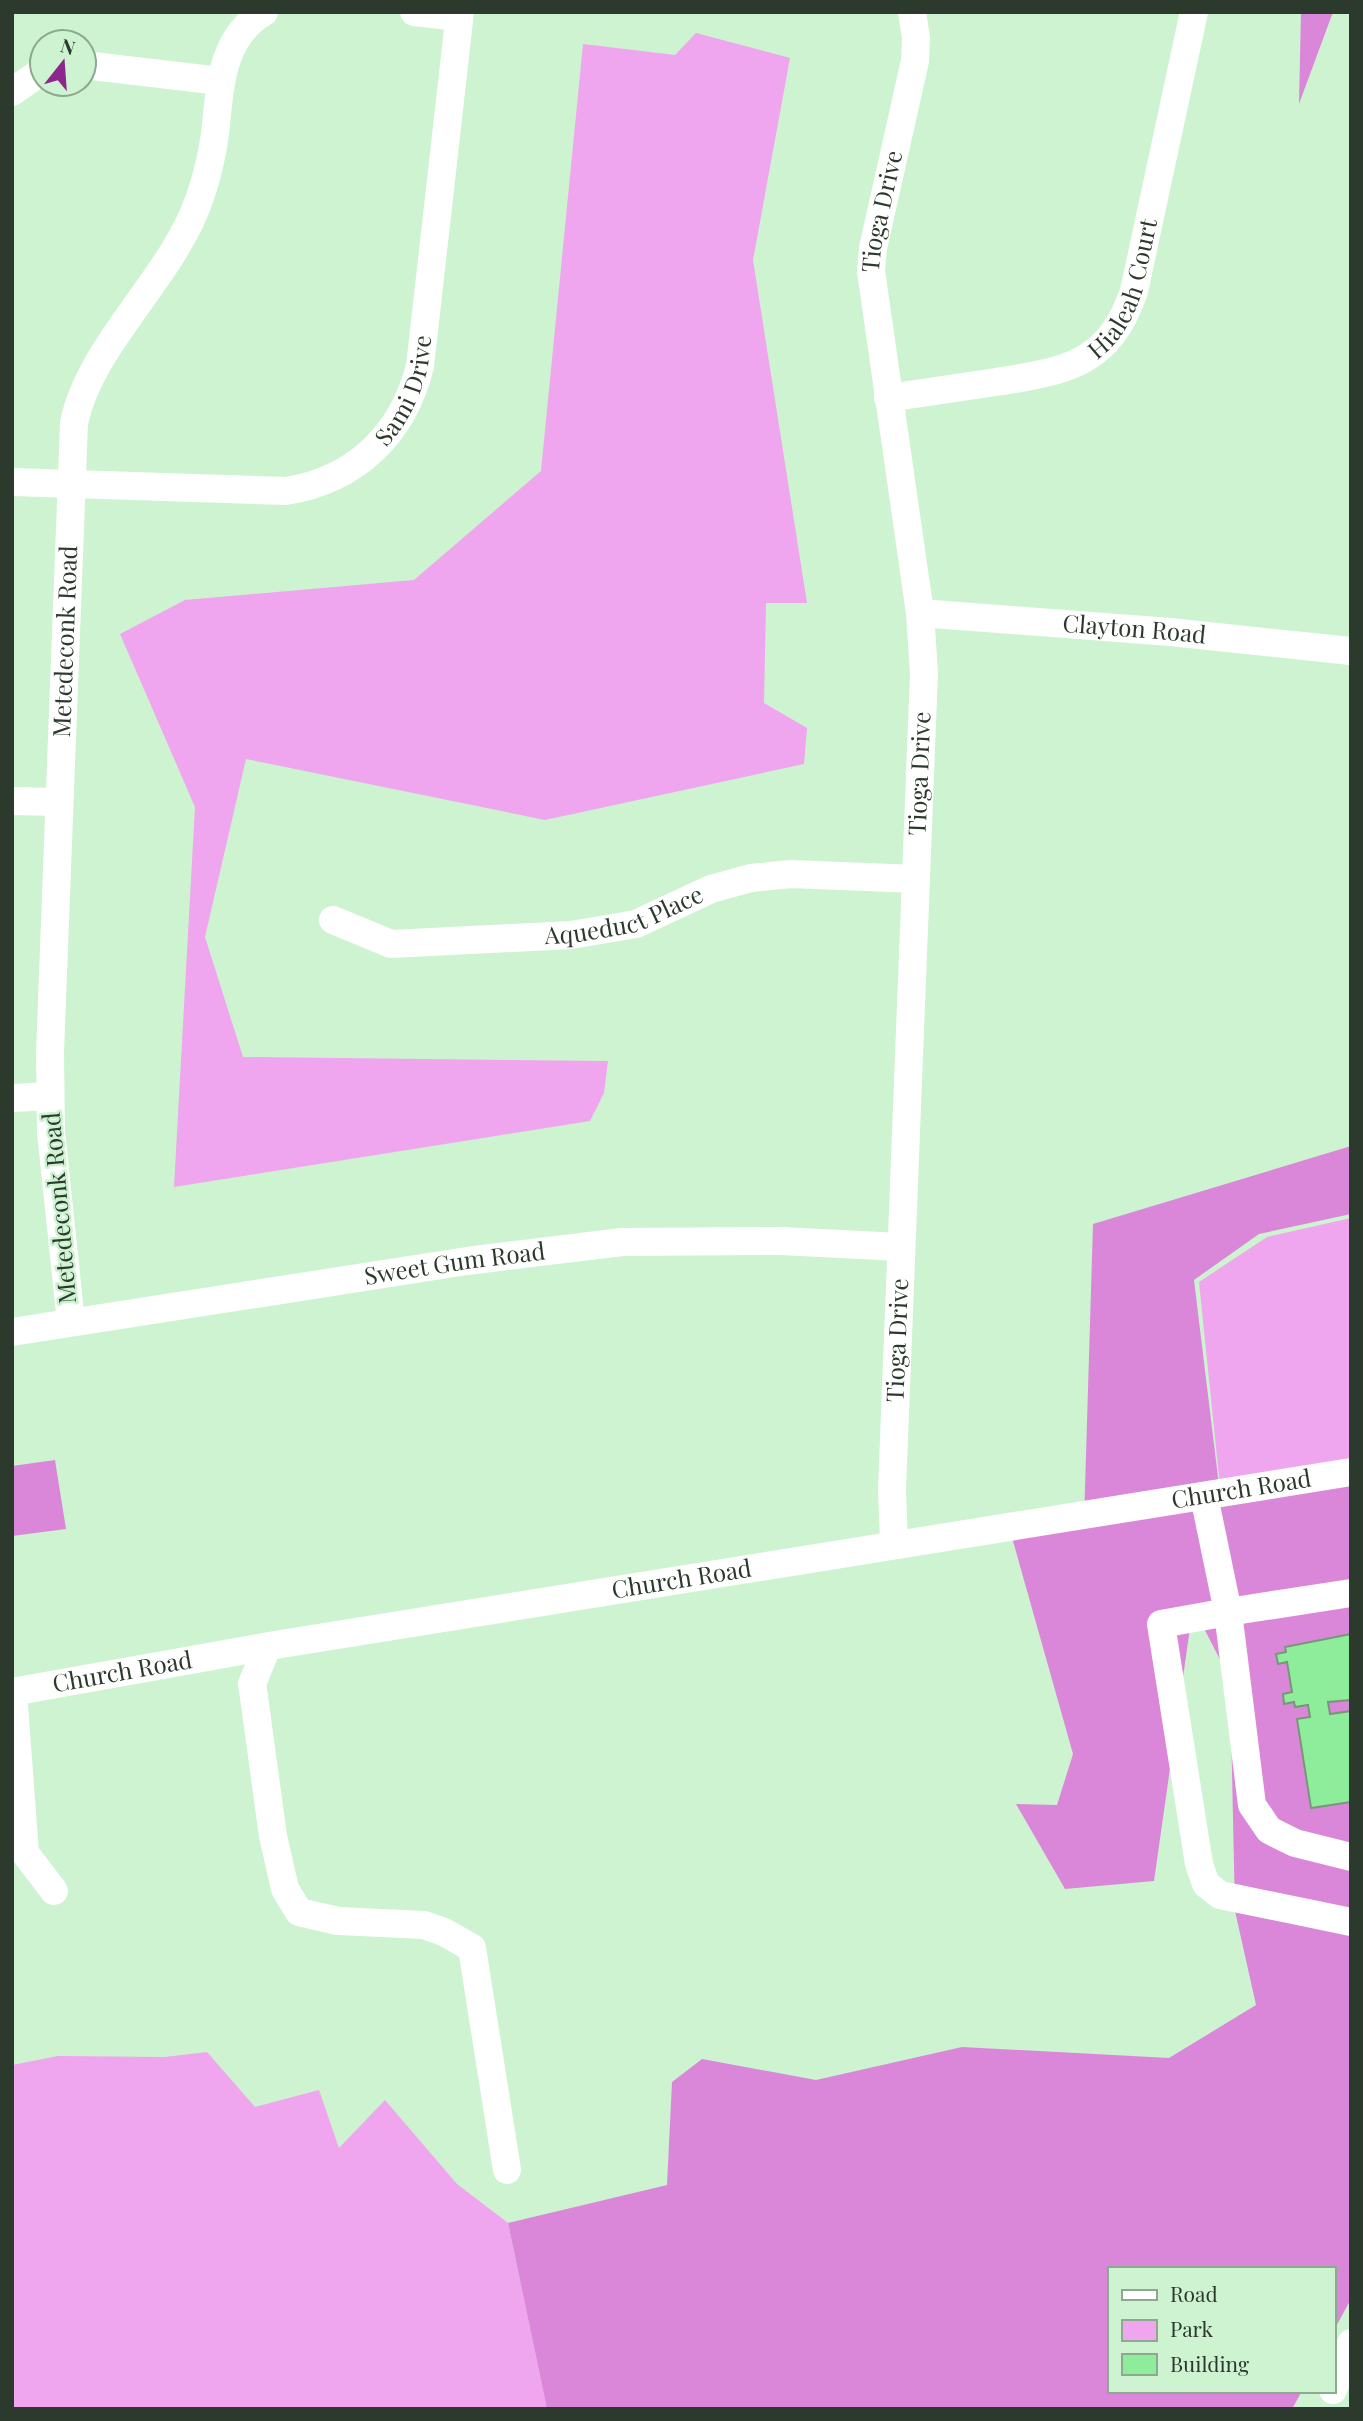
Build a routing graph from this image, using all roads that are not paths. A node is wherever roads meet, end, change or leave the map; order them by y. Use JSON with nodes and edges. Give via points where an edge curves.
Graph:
{"nodes":[{"id":1,"x":264,"y":12,"type":"edge"},
{"id":2,"x":414,"y":12,"type":"edge"},
{"id":3,"x":912,"y":12,"type":"edge"},
{"id":4,"x":1195,"y":12,"type":"edge"},
{"id":5,"x":460,"y":15,"type":"edge"},
{"id":6,"x":98,"y":67,"type":"edge"},
{"id":7,"x":28,"y":81,"type":"edge"},
{"id":8,"x":220,"y":81,"type":"junction"},
{"id":9,"x":12,"y":92,"type":"edge"},
{"id":10,"x":888,"y":398,"type":"junction"},
{"id":11,"x":12,"y":482,"type":"edge"},
{"id":12,"x":71,"y":484,"type":"junction"},
{"id":13,"x":920,"y":613,"type":"junction"},
{"id":14,"x":1351,"y":650,"type":"edge"},
{"id":15,"x":12,"y":802,"type":"edge"},
{"id":16,"x":58,"y":802,"type":"junction"},
{"id":17,"x":916,"y":878,"type":"junction"},
{"id":18,"x":333,"y":920,"type":"dead end"},
{"id":19,"x":50,"y":1096,"type":"junction"},
{"id":20,"x":12,"y":1098,"type":"edge"},
{"id":21,"x":901,"y":1247,"type":"junction"},
{"id":22,"x":71,"y":1322,"type":"junction"},
{"id":23,"x":12,"y":1332,"type":"edge"},
{"id":24,"x":1351,"y":1472,"type":"edge"},
{"id":25,"x":1204,"y":1496,"type":"junction"},
{"id":26,"x":894,"y":1543,"type":"junction"},
{"id":27,"x":1351,"y":1593,"type":"edge"},
{"id":28,"x":1228,"y":1612,"type":"junction"},
{"id":29,"x":267,"y":1647,"type":"junction"},
{"id":30,"x":232,"y":1654,"type":"junction"},
{"id":31,"x":252,"y":1684,"type":"junction"},
{"id":32,"x":13,"y":1692,"type":"edge"},
{"id":33,"x":1351,"y":1857,"type":"edge"},
{"id":34,"x":54,"y":1891,"type":"dead end"},
{"id":35,"x":1351,"y":1922,"type":"edge"},
{"id":36,"x":507,"y":2170,"type":"dead end"},
{"id":37,"x":1351,"y":2343,"type":"edge"},
{"id":38,"x":1335,"y":2385,"type":"edge"}],
"edges":[{"from":1,"to":8,"type":"street","name":"Metedeconk Road","via":[[236,37]]},
{"from":2,"to":5,"type":"street"},
{"from":3,"to":10,"type":"street","name":"Tioga Drive","via":[[915,61],[871,271]]},
{"from":4,"to":10,"type":"street","name":"Hialeah Court","via":[[1134,291],[1126,314],[1108,341],[1088,358],[1057,373]]},
{"from":5,"to":12,"type":"street","name":"Sami Drive","via":[[419,366],[409,402],[388,435],[345,472],[309,487],[247,490]]},
{"from":6,"to":8,"type":"street"},
{"from":7,"to":9,"type":"street"},
{"from":8,"to":12,"type":"street","name":"Metedeconk Road","via":[[215,137],[200,198],[180,240],[87,383],[74,423]]},
{"from":10,"to":13,"type":"street","name":"Tioga Drive"},
{"from":11,"to":12,"type":"street","name":"Sami Drive"},
{"from":12,"to":16,"type":"street","name":"Metedeconk Road"},
{"from":13,"to":14,"type":"street","name":"Clayton Road"},
{"from":13,"to":17,"type":"street","name":"Tioga Drive","via":[[924,673]]},
{"from":15,"to":16,"type":"street"},
{"from":16,"to":19,"type":"street","name":"Metedeconk Road"},
{"from":17,"to":18,"type":"street","name":"Aqueduct Place","via":[[791,874],[751,878],[711,889],[636,924],[571,935],[391,944]]},
{"from":17,"to":21,"type":"street","name":"Tioga Drive"},
{"from":19,"to":20,"type":"street"},
{"from":19,"to":22,"type":"street","name":"Metedeconk Road"},
{"from":21,"to":22,"type":"street","name":"Sweet Gum Road","via":[[780,1241],[622,1242]]},
{"from":21,"to":26,"type":"street","name":"Tioga Drive"},
{"from":22,"to":23,"type":"street","name":"Sweet Gum Road"},
{"from":24,"to":25,"type":"street","name":"Church Road"},
{"from":25,"to":26,"type":"street","name":"Church Road"},
{"from":25,"to":28,"type":"street"},
{"from":26,"to":29,"type":"street","name":"Church Road"},
{"from":27,"to":28,"type":"street"},
{"from":28,"to":33,"type":"street","via":[[1252,1805],[1269,1830],[1295,1843]]},
{"from":28,"to":35,"type":"street","via":[[1161,1624],[1206,1884],[1230,1899]]},
{"from":29,"to":30,"type":"street","name":"Church Road"},
{"from":29,"to":31,"type":"street"},
{"from":30,"to":31,"type":"street"},
{"from":30,"to":32,"type":"street","name":"Church Road"},
{"from":31,"to":36,"type":"street","via":[[273,1836],[293,1906],[299,1912],[338,1921],[424,1926],[444,1931],[472,1948]]},
{"from":32,"to":34,"type":"street","via":[[25,1853]]},
{"from":37,"to":38,"type":"street"}]}
